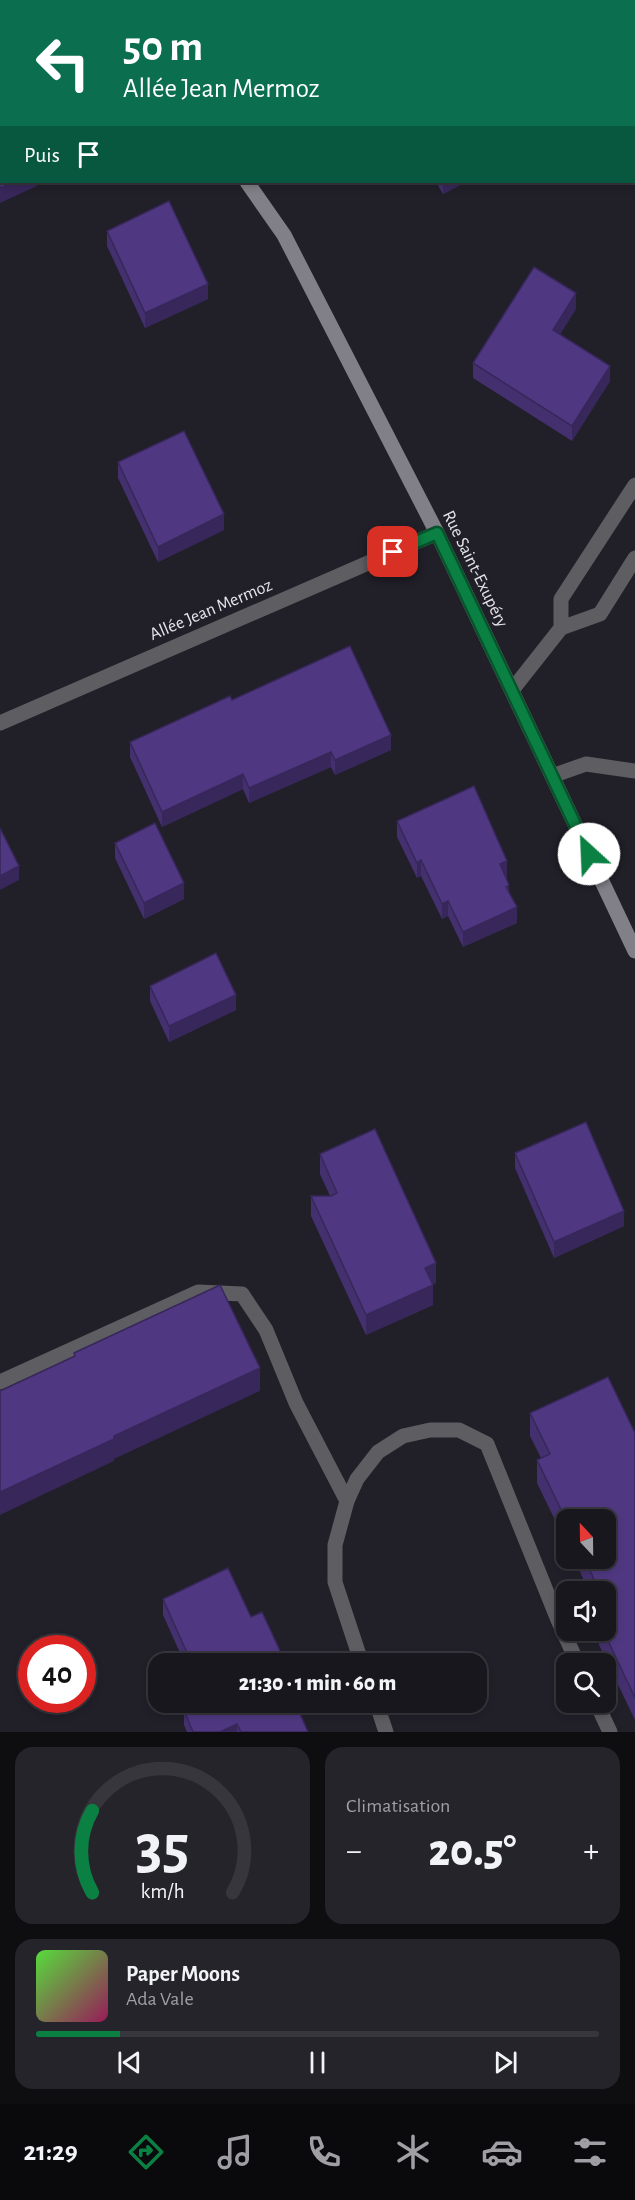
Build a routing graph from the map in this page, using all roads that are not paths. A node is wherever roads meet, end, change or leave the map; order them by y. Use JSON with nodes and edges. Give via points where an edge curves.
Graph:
{"nodes":[{"id":1,"x":248,"y":183,"type":"edge"},
{"id":2,"x":635,"y":485,"type":"edge"},
{"id":3,"x":437,"y":533,"type":"junction"},
{"id":4,"x":635,"y":558,"type":"edge"},
{"id":5,"x":561,"y":628,"type":"junction"},
{"id":6,"x":512,"y":690,"type":"junction"},
{"id":7,"x":0,"y":723,"type":"edge"},
{"id":8,"x":635,"y":771,"type":"edge"},
{"id":9,"x":552,"y":776,"type":"junction"},
{"id":10,"x":635,"y":951,"type":"edge"},
{"id":11,"x":0,"y":1382,"type":"edge"},
{"id":12,"x":347,"y":1501,"type":"junction"},
{"id":13,"x":358,"y":1653,"type":"edge"},
{"id":14,"x":573,"y":1653,"type":"edge"},
{"id":15,"x":380,"y":1713,"type":"edge"},
{"id":16,"x":602,"y":1713,"type":"edge"},
{"id":17,"x":386,"y":1732,"type":"edge"},
{"id":18,"x":610,"y":1732,"type":"edge"}],
"edges":[{"from":1,"to":3,"type":"street","name":"Rue Saint-Exupéry","via":[[284,235]]},
{"from":2,"to":5,"type":"street","via":[[561,599]]},
{"from":3,"to":6,"type":"street","name":"Rue Saint-Exupéry"},
{"from":3,"to":7,"type":"street","name":"Allée Jean Mermoz"},
{"from":4,"to":5,"type":"street","via":[[600,614]]},
{"from":5,"to":6,"type":"street"},
{"from":6,"to":9,"type":"street","name":"Rue Saint-Exupéry"},
{"from":8,"to":9,"type":"street","via":[[586,764]]},
{"from":9,"to":10,"type":"street","name":"Rue Saint-Exupéry"},
{"from":11,"to":12,"type":"street","via":[[198,1292],[242,1294],[266,1330],[296,1403]]},
{"from":12,"to":13,"type":"street","via":[[334,1545],[335,1582]]},
{"from":12,"to":14,"type":"street","via":[[357,1479],[378,1452],[403,1436],[430,1430],[459,1430],[487,1444]]},
{"from":15,"to":17,"type":"street"},
{"from":16,"to":18,"type":"street"}]}
